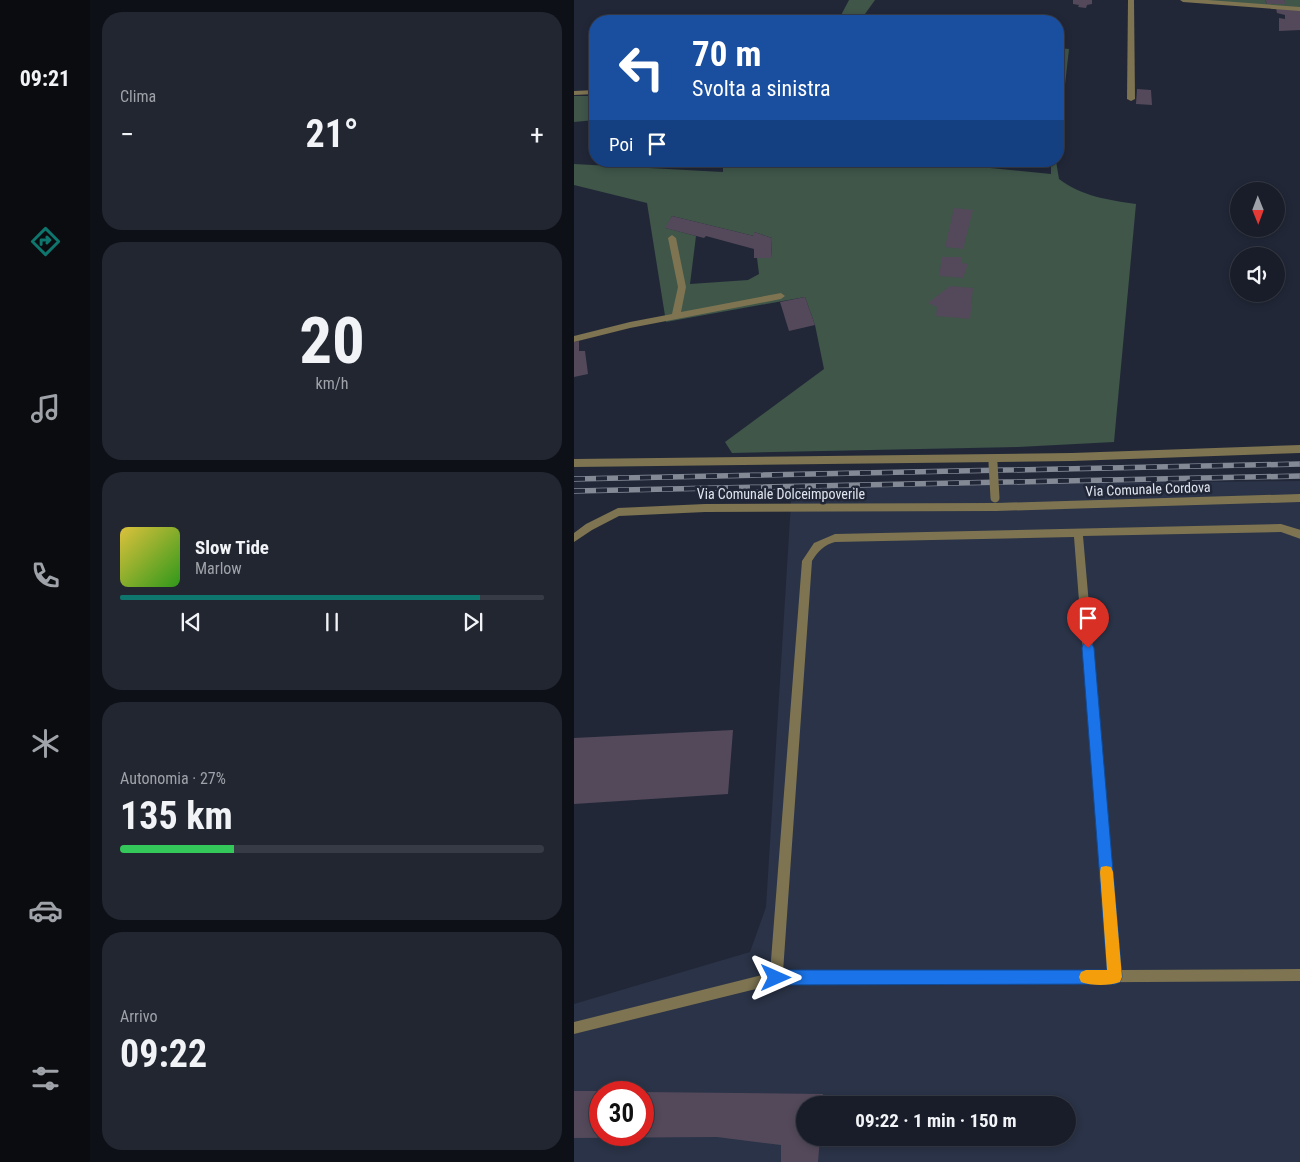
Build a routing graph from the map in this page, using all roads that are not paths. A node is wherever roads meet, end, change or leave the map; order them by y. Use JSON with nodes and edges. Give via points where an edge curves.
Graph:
{"nodes":[{"id":1,"x":1131,"y":0,"type":"edge"},
{"id":2,"x":1183,"y":0,"type":"edge"},
{"id":3,"x":1300,"y":9,"type":"edge"},
{"id":4,"x":589,"y":92,"type":"edge"},
{"id":5,"x":574,"y":93,"type":"edge"},
{"id":6,"x":1131,"y":98,"type":"dead end"},
{"id":7,"x":672,"y":238,"type":"dead end"},
{"id":8,"x":781,"y":296,"type":"dead end"},
{"id":9,"x":676,"y":316,"type":"junction"},
{"id":10,"x":574,"y":339,"type":"edge"},
{"id":11,"x":1300,"y":449,"type":"edge"},
{"id":12,"x":993,"y":461,"type":"junction"},
{"id":13,"x":574,"y":463,"type":"edge"},
{"id":14,"x":1300,"y":498,"type":"edge"},
{"id":15,"x":996,"y":502,"type":"junction"},
{"id":16,"x":1078,"y":532,"type":"junction"},
{"id":17,"x":1300,"y":535,"type":"edge"},
{"id":18,"x":574,"y":538,"type":"edge"},
{"id":19,"x":1300,"y":976,"type":"edge"},
{"id":20,"x":1115,"y":977,"type":"junction"},
{"id":21,"x":776,"y":978,"type":"junction"},
{"id":22,"x":574,"y":1028,"type":"edge"}],
"edges":[{"from":1,"to":6,"type":"street"},
{"from":2,"to":3,"type":"street"},
{"from":4,"to":5,"type":"street"},
{"from":7,"to":9,"type":"street","via":[[682,287]]},
{"from":8,"to":9,"type":"street"},
{"from":9,"to":10,"type":"street"},
{"from":11,"to":12,"type":"street"},
{"from":12,"to":13,"type":"street"},
{"from":12,"to":15,"type":"street","bridge":true},
{"from":14,"to":15,"type":"street","name":"Via Comunale Cordova"},
{"from":15,"to":18,"type":"street","name":"Via Comunale Dolceimpoverile","via":[[618,512]]},
{"from":16,"to":17,"type":"street","via":[[1281,528]]},
{"from":16,"to":20,"type":"street"},
{"from":16,"to":21,"type":"street","via":[[835,538],[821,541],[813,549],[807,562]]},
{"from":19,"to":20,"type":"street"},
{"from":20,"to":21,"type":"street"},
{"from":21,"to":22,"type":"street"}]}
